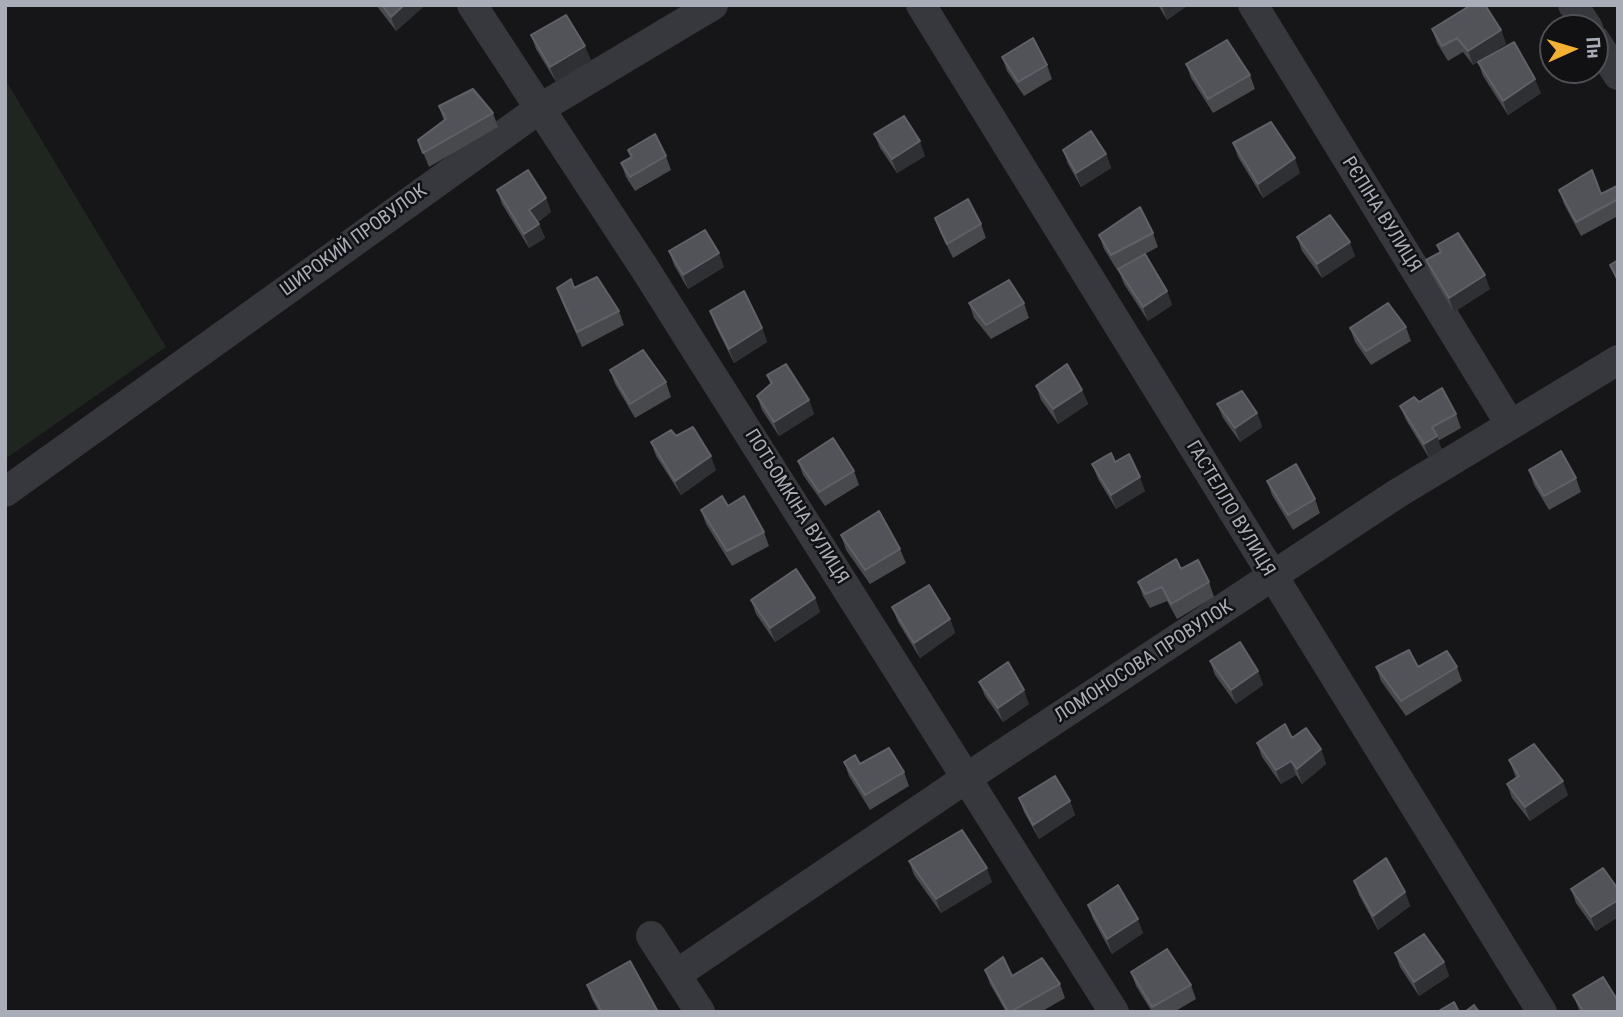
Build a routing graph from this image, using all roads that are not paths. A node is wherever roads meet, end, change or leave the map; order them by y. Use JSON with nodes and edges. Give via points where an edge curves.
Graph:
{"nodes":[{"id":1,"x":472,"y":5,"type":"edge"},
{"id":2,"x":713,"y":5,"type":"edge"},
{"id":3,"x":921,"y":5,"type":"edge"},
{"id":4,"x":1253,"y":5,"type":"edge"},
{"id":5,"x":538,"y":109,"type":"junction"},
{"id":6,"x":1618,"y":360,"type":"edge"},
{"id":7,"x":1510,"y":424,"type":"junction"},
{"id":8,"x":5,"y":492,"type":"edge"},
{"id":9,"x":1272,"y":579,"type":"junction"},
{"id":10,"x":968,"y":777,"type":"junction"},
{"id":11,"x":651,"y":936,"type":"dead end"},
{"id":12,"x":677,"y":974,"type":"junction"},
{"id":13,"x":700,"y":1012,"type":"edge"},
{"id":14,"x":1114,"y":1012,"type":"edge"},
{"id":15,"x":1542,"y":1012,"type":"edge"}],
"edges":[{"from":1,"to":5,"type":"street","name":"ПОТЬОМКІНА ВУЛИЦЯ"},
{"from":2,"to":5,"type":"street","name":"ШИРОКИЙ ПРОВУЛОК"},
{"from":3,"to":9,"type":"street","name":"ГАСТЕЛЛО ВУЛИЦЯ"},
{"from":4,"to":7,"type":"street","name":"РЄПІНА ВУЛИЦЯ"},
{"from":5,"to":8,"type":"street","name":"ШИРОКИЙ ПРОВУЛОК"},
{"from":5,"to":10,"type":"street","name":"ПОТЬОМКІНА ВУЛИЦЯ"},
{"from":6,"to":7,"type":"street","name":"ЛОМОНОСОВА ПРОВУЛОК"},
{"from":7,"to":9,"type":"street","name":"ЛОМОНОСОВА ПРОВУЛОК"},
{"from":9,"to":10,"type":"street","name":"ЛОМОНОСОВА ПРОВУЛОК"},
{"from":9,"to":15,"type":"street","name":"ГАСТЕЛЛО ВУЛИЦЯ"},
{"from":10,"to":12,"type":"street","name":"ЛОМОНОСОВА ПРОВУЛОК"},
{"from":10,"to":14,"type":"street","name":"ПОТЬОМКІНА ВУЛИЦЯ"},
{"from":11,"to":12,"type":"street"},
{"from":12,"to":13,"type":"street"}]}
